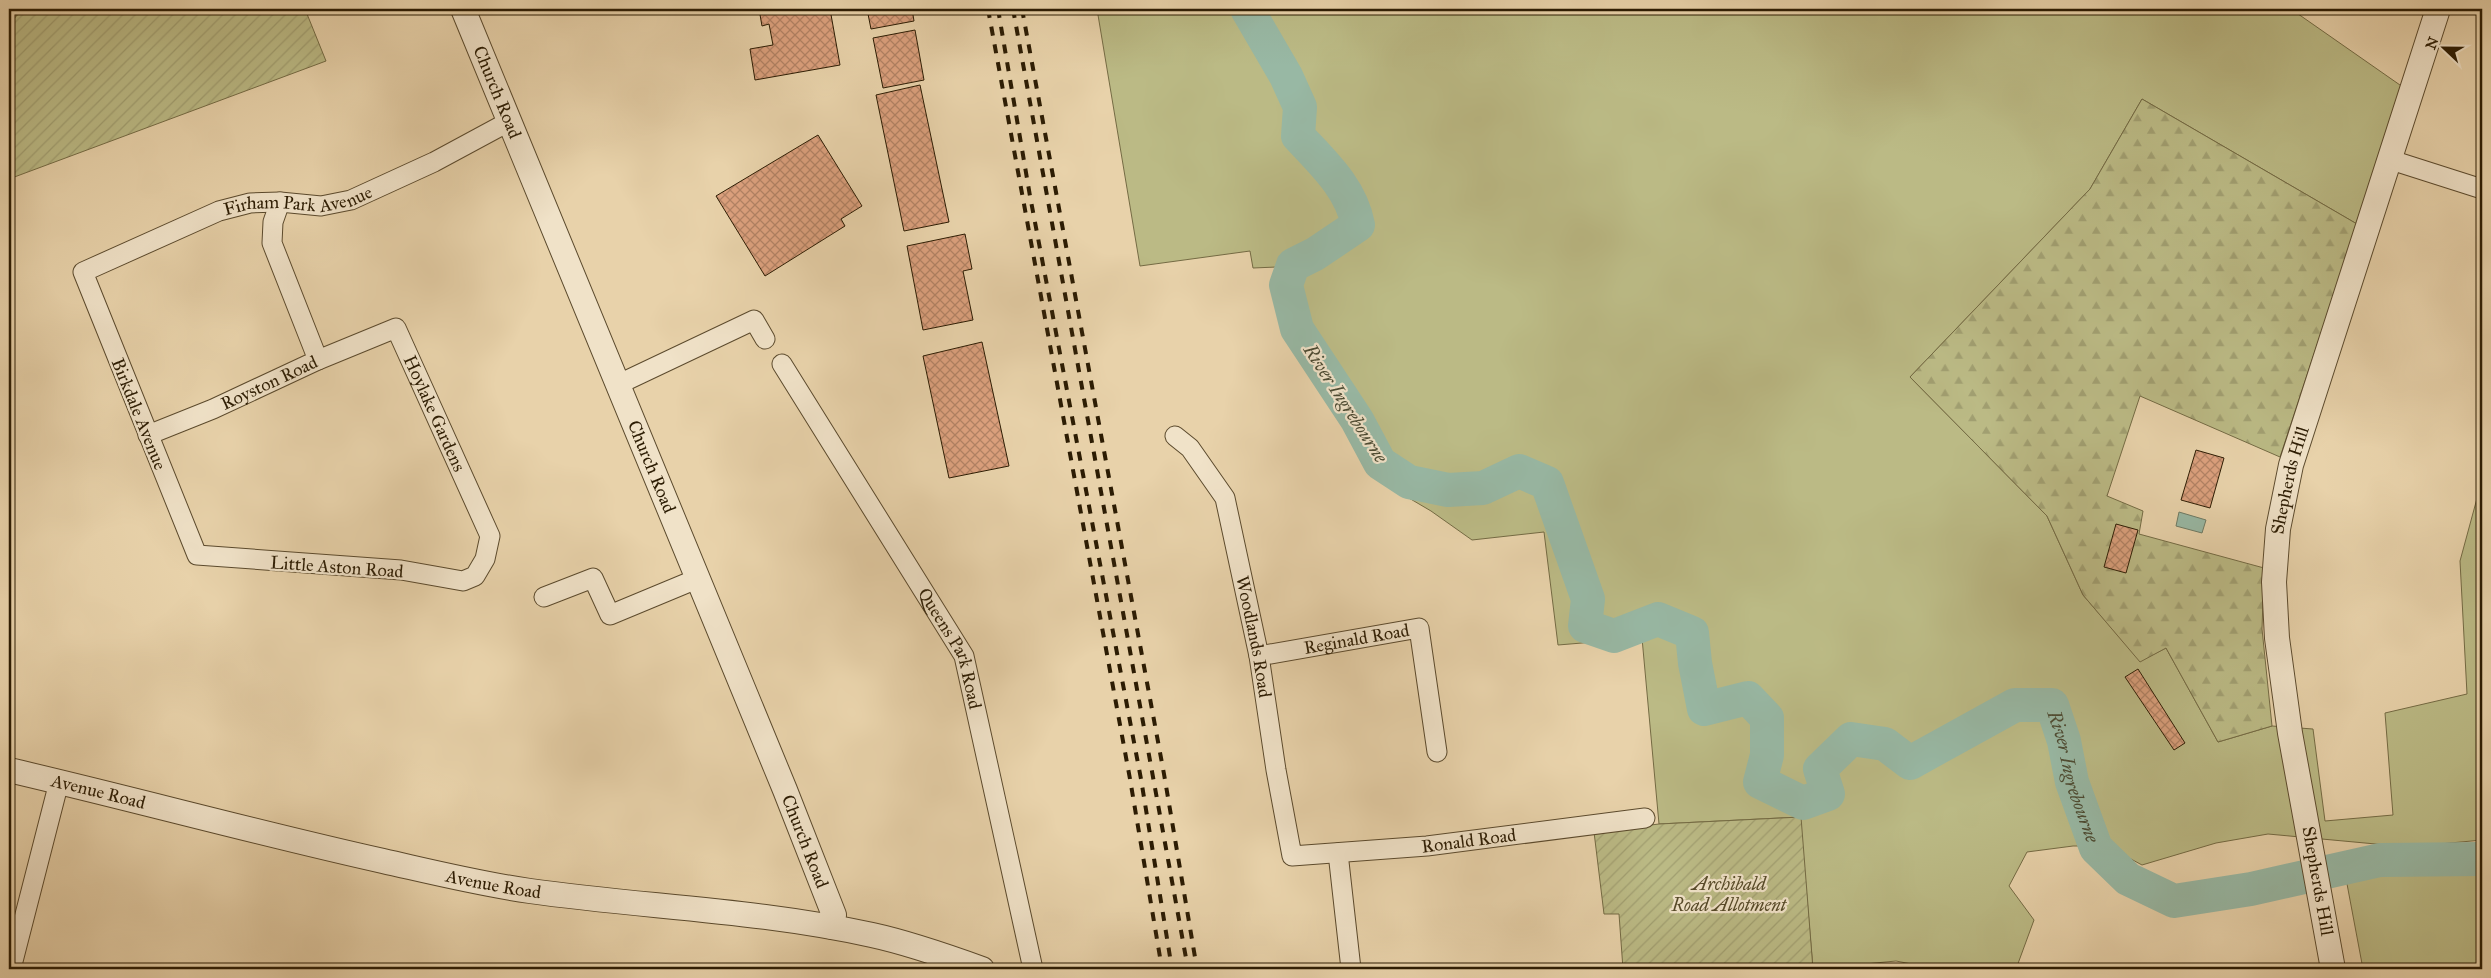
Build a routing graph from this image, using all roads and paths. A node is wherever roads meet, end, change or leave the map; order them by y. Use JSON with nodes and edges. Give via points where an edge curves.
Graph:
{"nodes":[{"id":1,"x":463,"y":9,"type":"edge"},
{"id":2,"x":2438,"y":9,"type":"edge"},
{"id":3,"x":510,"y":121,"type":"junction"},
{"id":4,"x":2388,"y":159,"type":"junction"},
{"id":5,"x":2482,"y":189,"type":"edge"},
{"id":6,"x":280,"y":202,"type":"junction"},
{"id":7,"x":83,"y":272,"type":"joint"},
{"id":8,"x":765,"y":339,"type":"dead end"},
{"id":9,"x":318,"y":360,"type":"junction"},
{"id":10,"x":782,"y":364,"type":"dead end"},
{"id":11,"x":619,"y":384,"type":"junction"},
{"id":12,"x":148,"y":435,"type":"junction"},
{"id":13,"x":1175,"y":436,"type":"dead end"},
{"id":14,"x":197,"y":556,"type":"joint"},
{"id":15,"x":475,"y":576,"type":"joint"},
{"id":16,"x":699,"y":578,"type":"junction"},
{"id":17,"x":544,"y":597,"type":"dead end"},
{"id":18,"x":1259,"y":656,"type":"junction"},
{"id":19,"x":1437,"y":752,"type":"dead end"},
{"id":20,"x":9,"y":770,"type":"edge"},
{"id":21,"x":59,"y":782,"type":"junction"},
{"id":22,"x":1645,"y":818,"type":"dead end"},
{"id":23,"x":1338,"y":853,"type":"junction"},
{"id":24,"x":1292,"y":856,"type":"joint"},
{"id":25,"x":832,"y":927,"type":"junction"},
{"id":26,"x":12,"y":969,"type":"edge"},
{"id":27,"x":982,"y":969,"type":"edge"},
{"id":28,"x":1033,"y":969,"type":"edge"},
{"id":29,"x":1351,"y":969,"type":"edge"},
{"id":30,"x":2333,"y":969,"type":"edge"}],
"edges":[{"from":1,"to":3,"type":"street","name":"Church Road"},
{"from":2,"to":4,"type":"street","name":"Shepherds Hill"},
{"from":3,"to":6,"type":"street","name":"Firham Park Avenue","via":[[434,162],[351,200],[321,206]]},
{"from":3,"to":11,"type":"street","name":"Church Road"},
{"from":4,"to":5,"type":"street"},
{"from":4,"to":30,"type":"street","name":"Shepherds Hill","via":[[2292,465],[2278,529],[2274,582],[2276,638],[2290,733]]},
{"from":6,"to":7,"type":"street","name":"Firham Park Avenue","via":[[250,203],[219,211]]},
{"from":6,"to":9,"type":"street","name":"Royston Road","via":[[273,222],[272,243]]},
{"from":7,"to":12,"type":"street","name":"Birkdale Avenue"},
{"from":8,"to":11,"type":"street","via":[[754,320]]},
{"from":9,"to":12,"type":"street","name":"Royston Road","via":[[214,409]]},
{"from":9,"to":15,"type":"street","name":"Hoylake Gardens","via":[[396,328],[490,536],[486,559]]},
{"from":10,"to":28,"type":"street","name":"Queens Park Road","via":[[964,656]]},
{"from":11,"to":16,"type":"street","name":"Church Road"},
{"from":12,"to":14,"type":"street","name":"Birkdale Avenue"},
{"from":13,"to":18,"type":"street","name":"Woodlands Road","via":[[1190,448],[1225,498]]},
{"from":14,"to":15,"type":"street","name":"Little Aston Road","via":[[401,570],[463,581]]},
{"from":16,"to":17,"type":"street","via":[[610,615],[593,578]]},
{"from":16,"to":25,"type":"street","name":"Church Road","via":[[834,915]]},
{"from":18,"to":19,"type":"street","name":"Reginald Road","via":[[1419,628]]},
{"from":18,"to":24,"type":"street","name":"Woodlands Road"},
{"from":20,"to":21,"type":"street","name":"Avenue Road"},
{"from":21,"to":25,"type":"street","name":"Avenue Road","via":[[266,835],[471,880],[530,891],[689,907]]},
{"from":21,"to":26,"type":"street"},
{"from":22,"to":23,"type":"street","name":"Ronald Road","via":[[1427,846]]},
{"from":23,"to":24,"type":"street","name":"Ronald Road"},
{"from":23,"to":29,"type":"street"},
{"from":25,"to":27,"type":"street","name":"Avenue Road","via":[[901,943]]}]}
